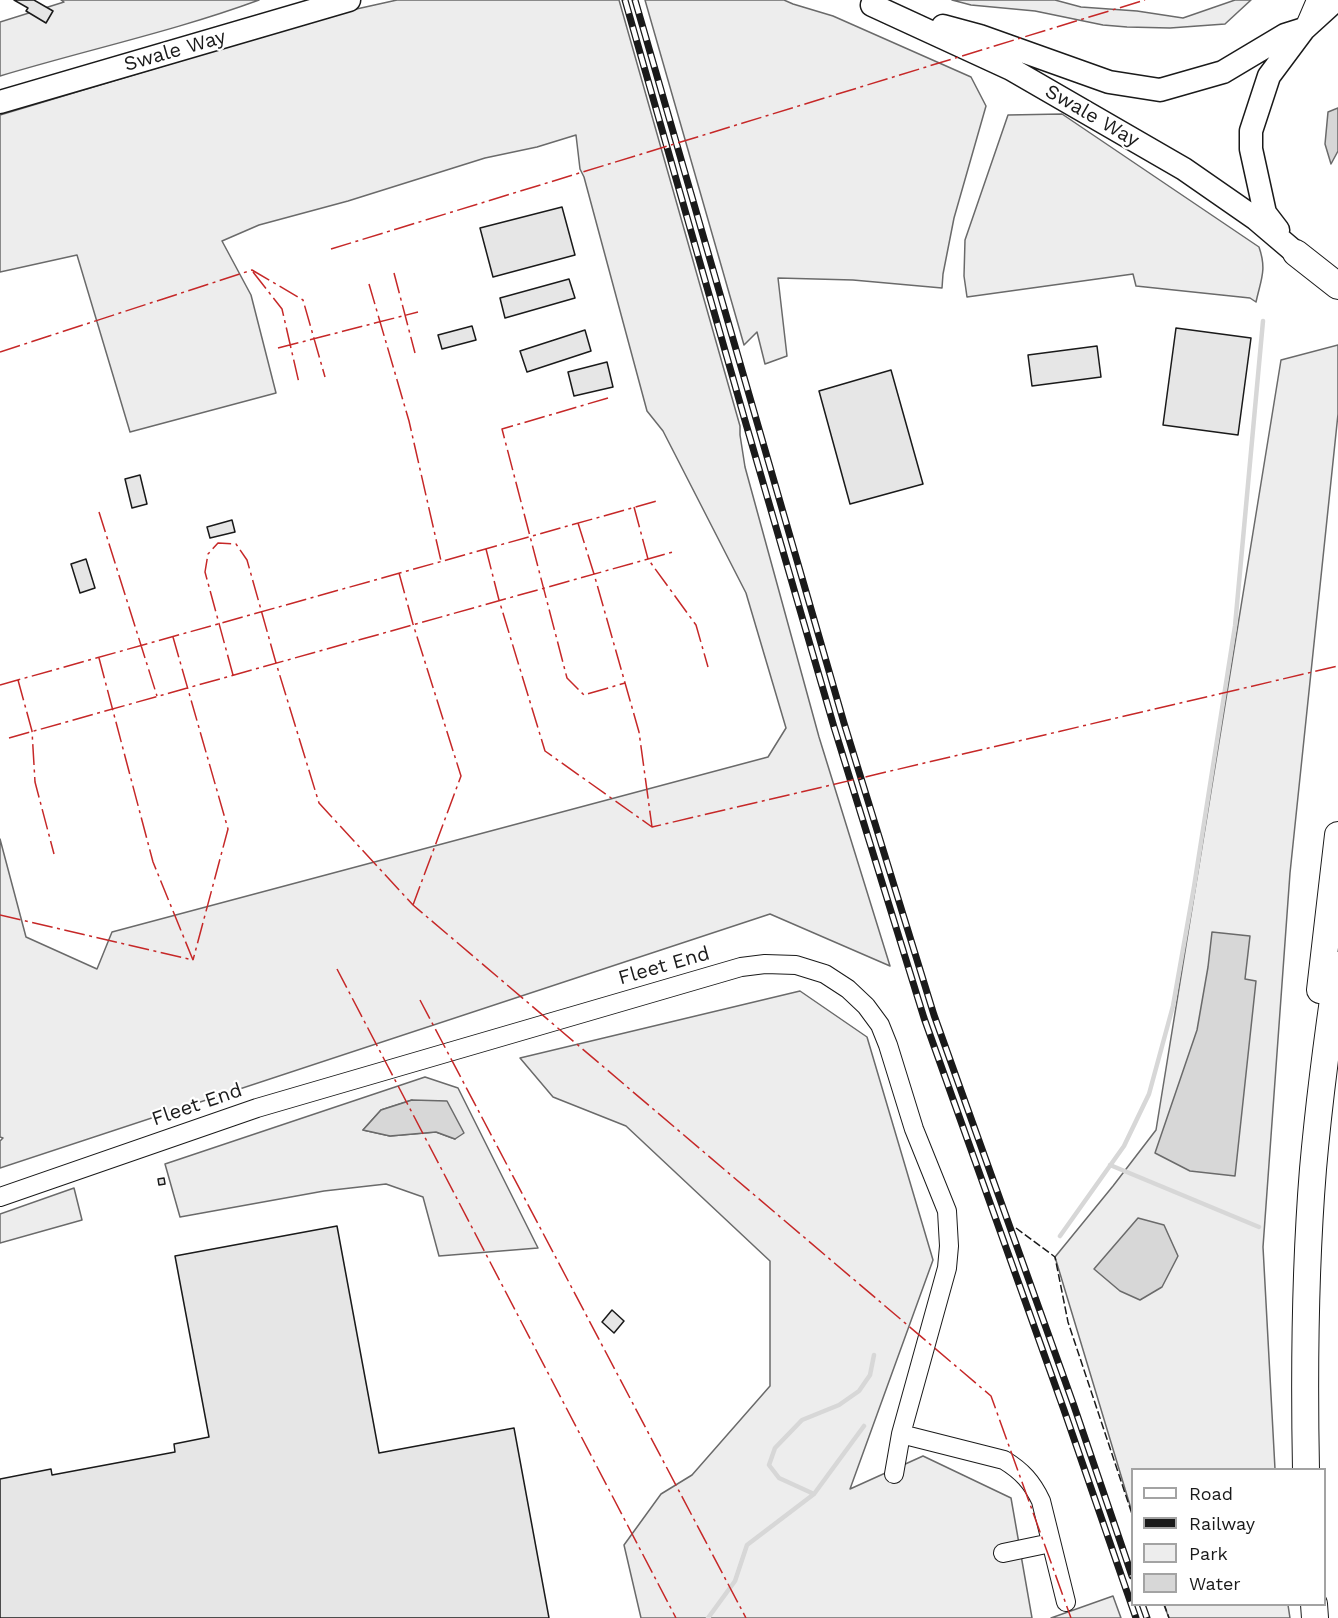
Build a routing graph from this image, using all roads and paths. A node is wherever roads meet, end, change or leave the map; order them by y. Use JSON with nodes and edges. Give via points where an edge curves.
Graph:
{"nodes":[{"id":1,"x":350,"y":0,"type":"edge"},
{"id":2,"x":1316,"y":0,"type":"edge"},
{"id":3,"x":1336,"y":0,"type":"edge"},
{"id":4,"x":864,"y":2,"type":"edge"},
{"id":5,"x":1304,"y":29,"type":"junction"},
{"id":6,"x":0,"y":102,"type":"edge"},
{"id":7,"x":1296,"y":253,"type":"junction"},
{"id":8,"x":1338,"y":271,"type":"edge"},
{"id":9,"x":1338,"y":286,"type":"edge"},
{"id":10,"x":1338,"y":835,"type":"edge"},
{"id":11,"x":1338,"y":965,"type":"edge"},
{"id":12,"x":1313,"y":1169,"type":"junction"},
{"id":13,"x":0,"y":1197,"type":"edge"},
{"id":14,"x":901,"y":1434,"type":"junction"},
{"id":15,"x":1306,"y":1468,"type":"edge"},
{"id":16,"x":894,"y":1474,"type":"dead end"},
{"id":17,"x":1051,"y":1543,"type":"junction"},
{"id":18,"x":1003,"y":1553,"type":"dead end"},
{"id":19,"x":1066,"y":1602,"type":"dead end"}],
"edges":[{"from":1,"to":6,"type":"main road","name":"Swale Way"},
{"from":2,"to":5,"type":"street"},
{"from":3,"to":5,"type":"main road"},
{"from":4,"to":5,"type":"main road","name":"Swale Way","via":[[980,36],[1109,82],[1160,90],[1223,72],[1285,35]]},
{"from":4,"to":7,"type":"main road","name":"Swale Way","via":[[1011,69],[1174,163],[1256,219]]},
{"from":5,"to":7,"type":"main road","via":[[1269,75],[1251,131],[1251,149],[1265,213]]},
{"from":7,"to":8,"type":"main road"},
{"from":7,"to":9,"type":"highway"},
{"from":10,"to":12,"type":"highway","via":[[1307,1116]]},
{"from":11,"to":12,"type":"highway"},
{"from":12,"to":15,"type":"highway","via":[[1304,1390]]},
{"from":13,"to":14,"type":"street","name":"Fleet End","via":[[257,1108],[365,1076],[741,967],[796,965],[825,974],[848,989],[880,1025],[914,1129],[947,1211],[946,1268]]},
{"from":14,"to":16,"type":"street","name":"Fleet End"},
{"from":14,"to":17,"type":"street","via":[[1004,1460],[1017,1468],[1041,1501]]},
{"from":17,"to":18,"type":"street"},
{"from":17,"to":19,"type":"street"}]}
